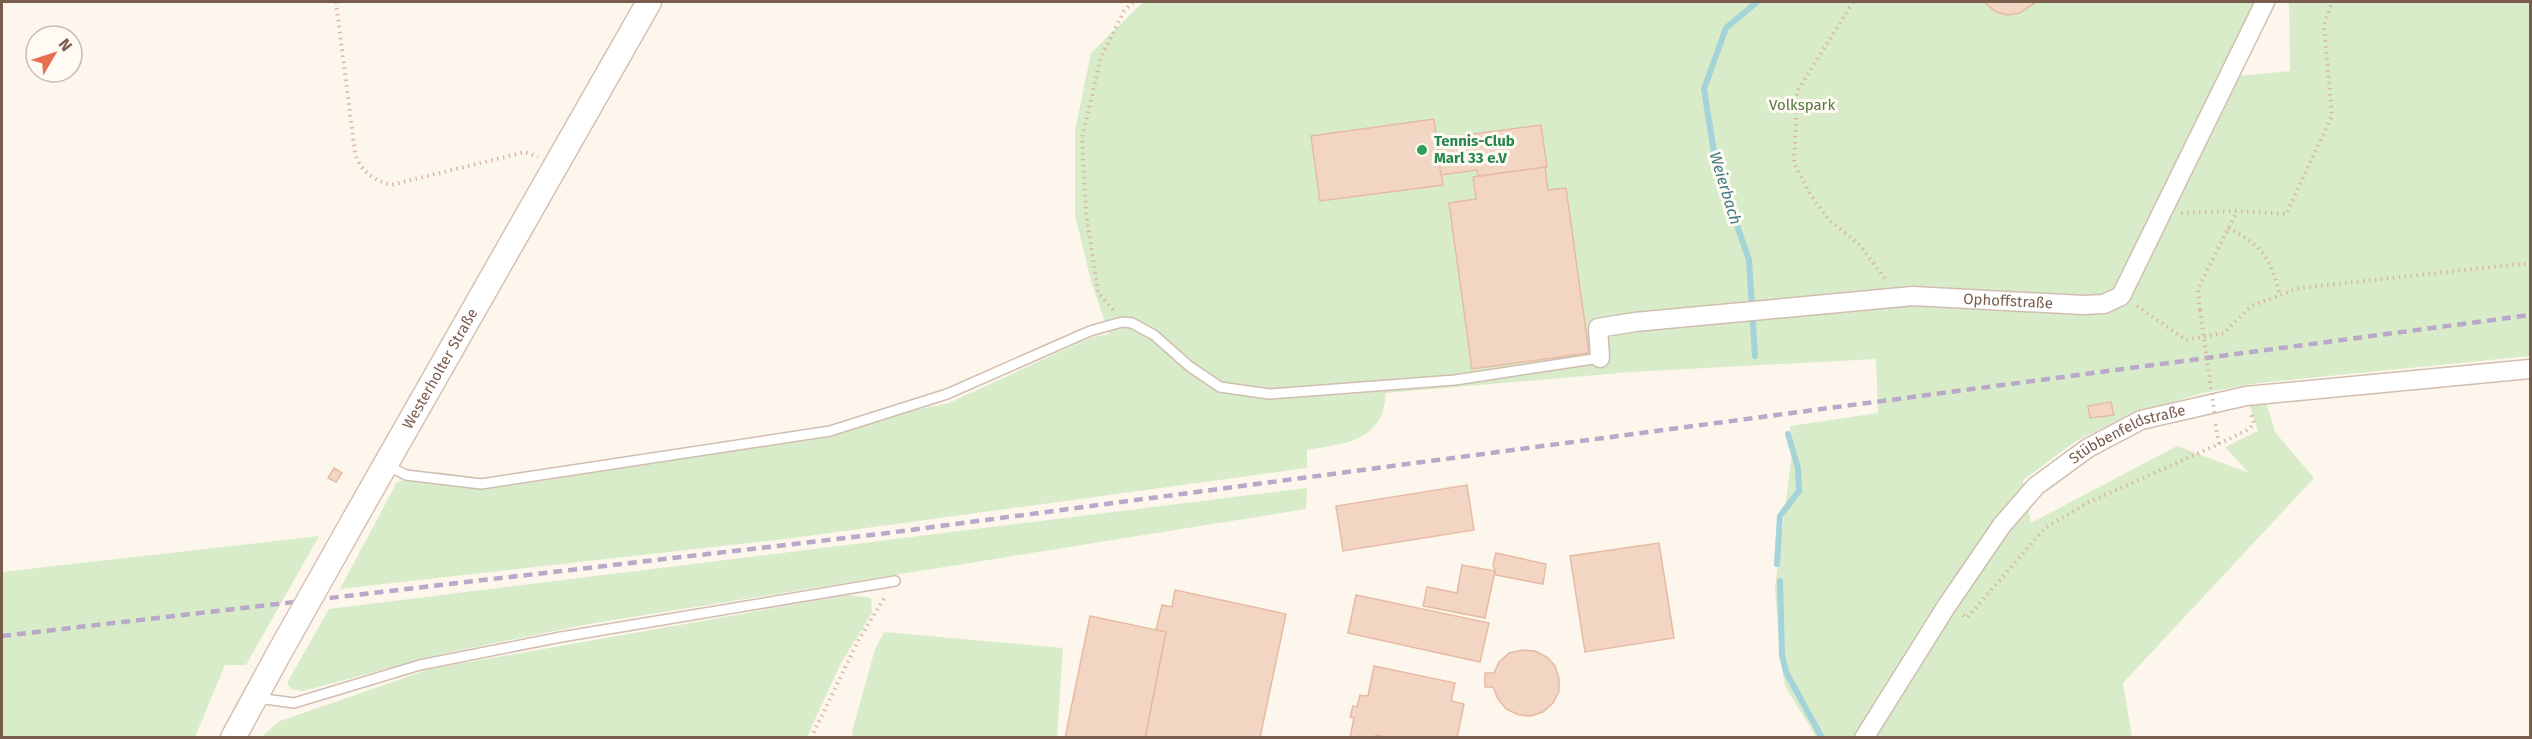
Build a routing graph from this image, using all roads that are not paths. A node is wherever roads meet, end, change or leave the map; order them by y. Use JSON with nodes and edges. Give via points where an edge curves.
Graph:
{"nodes":[{"id":1,"x":649,"y":2,"type":"edge"},
{"id":2,"x":2265,"y":2,"type":"edge"},
{"id":3,"x":1600,"y":358,"type":"joint"},
{"id":4,"x":2530,"y":369,"type":"edge"},
{"id":5,"x":386,"y":465,"type":"junction"},
{"id":6,"x":895,"y":582,"type":"road end"},
{"id":7,"x":255,"y":698,"type":"junction"},
{"id":8,"x":233,"y":738,"type":"edge"},
{"id":9,"x":1864,"y":738,"type":"edge"}],
"edges":[{"from":1,"to":5,"type":"main road","name":"Westerholter Straße"},
{"from":2,"to":3,"type":"street","name":"Ophoffstraße","via":[[2121,296],[2104,304],[2083,305],[1913,296],[1598,328]]},
{"from":3,"to":5,"type":"lane","via":[[1455,380],[1269,394],[1220,387],[1154,335],[1122,322],[1090,331],[947,394],[830,431],[481,484],[406,475]]},
{"from":4,"to":9,"type":"street","name":"Stübbenfeldstraße","via":[[2246,396],[2140,420],[2088,448],[2037,486],[2002,525]]},
{"from":5,"to":7,"type":"main road","name":"Westerholter Straße","bridge":true},
{"from":6,"to":7,"type":"lane","via":[[561,637],[432,663],[294,703]]},
{"from":7,"to":8,"type":"main road","name":"Westerholter Straße"}]}
